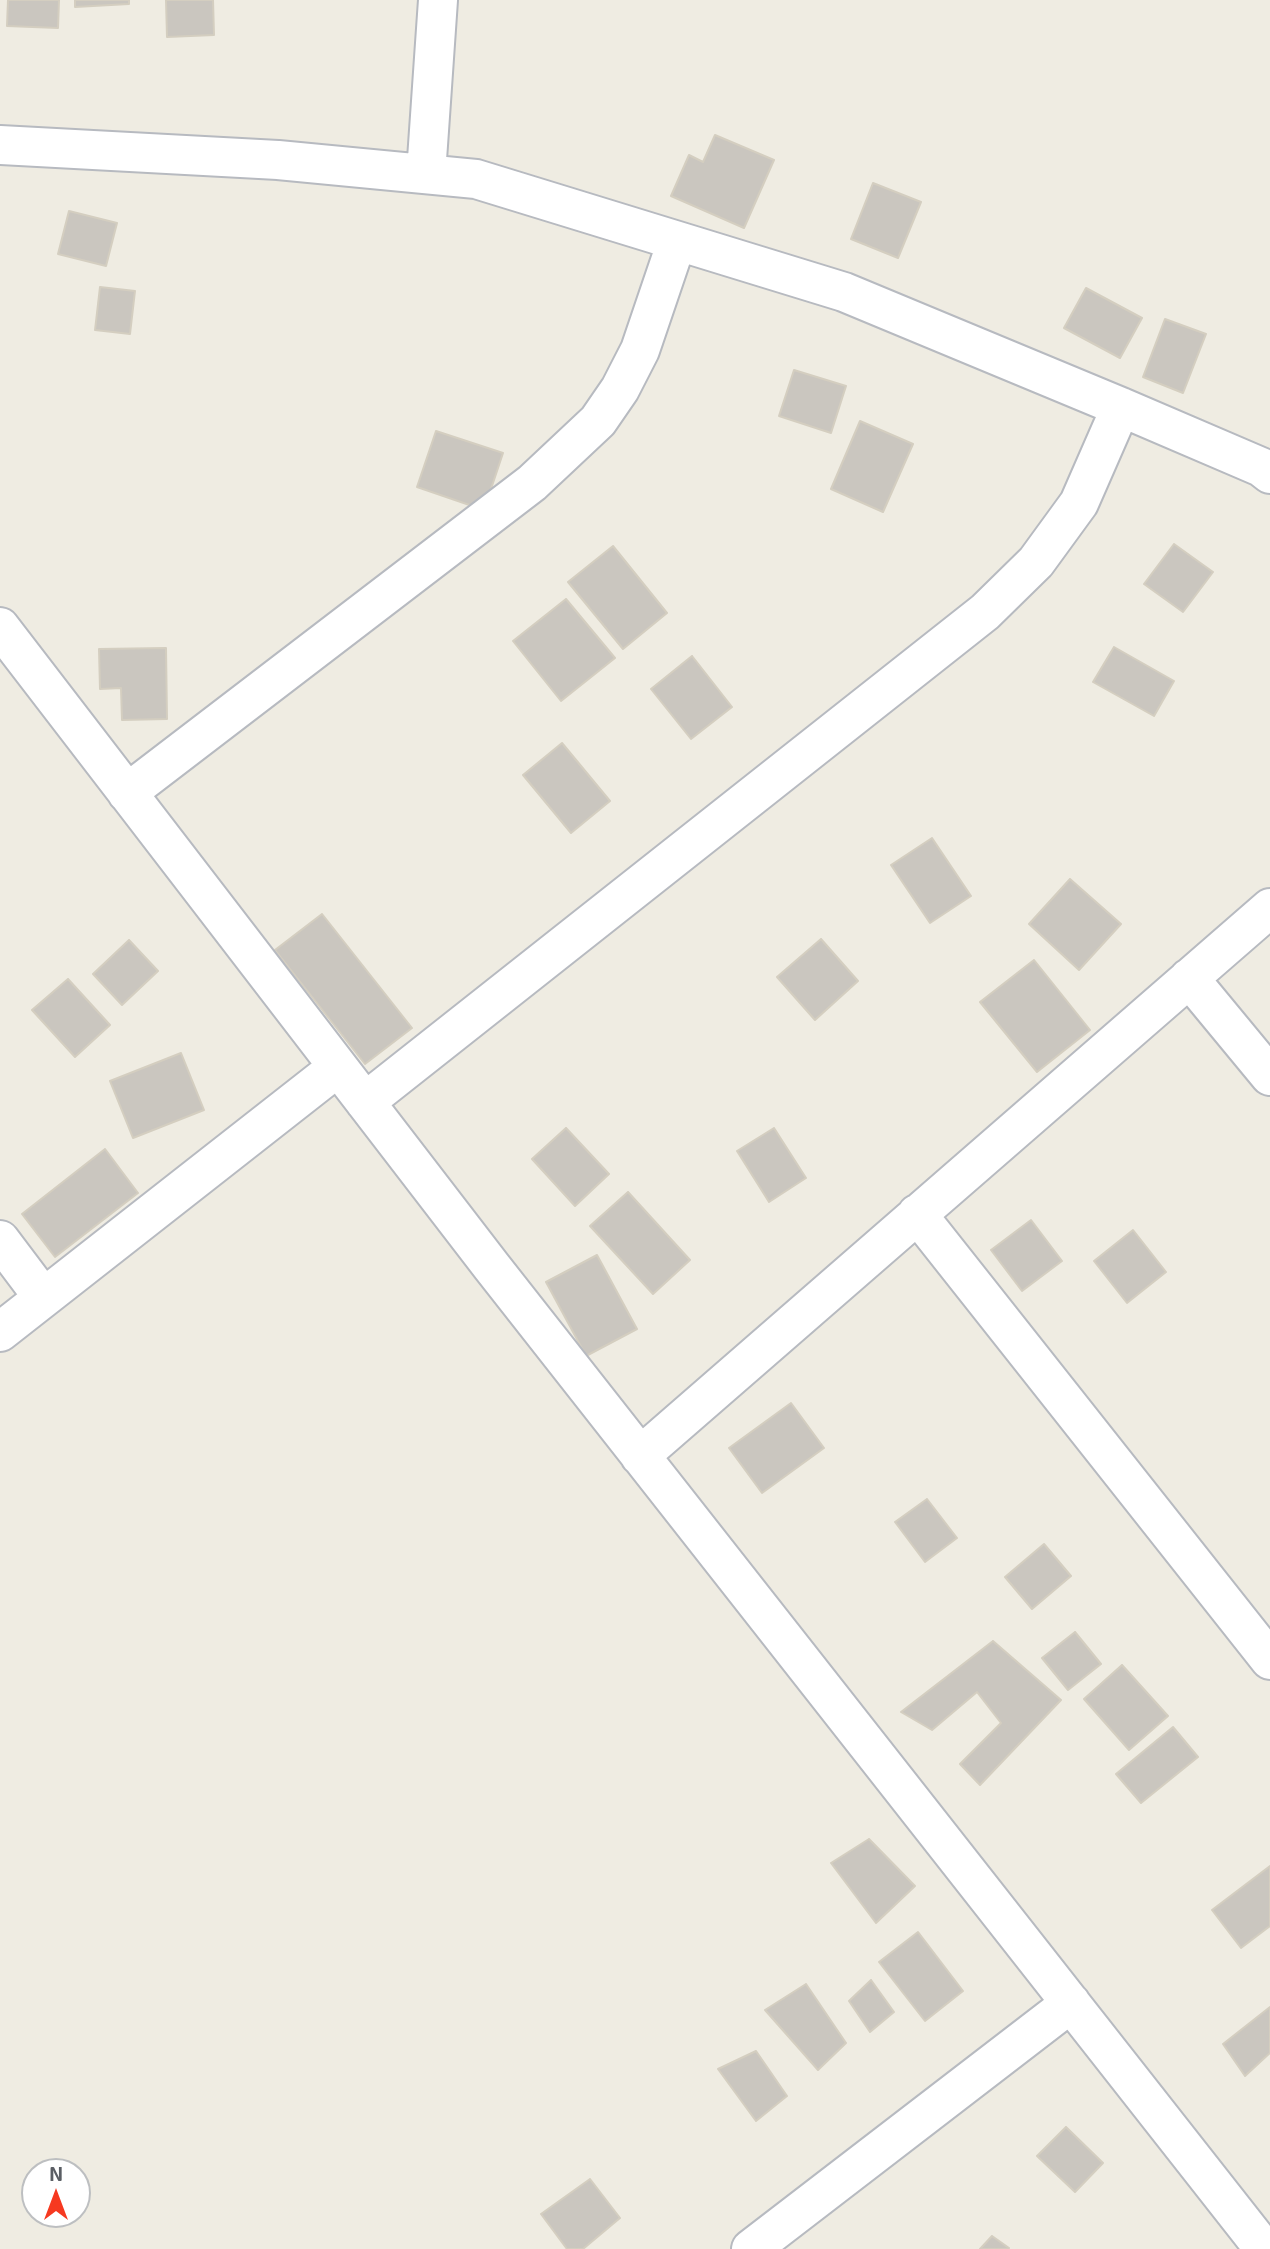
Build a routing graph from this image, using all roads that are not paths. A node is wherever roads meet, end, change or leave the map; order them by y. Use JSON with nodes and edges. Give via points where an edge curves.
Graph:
{"nodes":[{"id":1,"x":438,"y":0,"type":"edge"},
{"id":2,"x":0,"y":145,"type":"edge"},
{"id":3,"x":426,"y":174,"type":"junction"},
{"id":4,"x":677,"y":241,"type":"junction"},
{"id":5,"x":1121,"y":407,"type":"junction"},
{"id":6,"x":1270,"y":474,"type":"edge"},
{"id":7,"x":0,"y":627,"type":"edge"},
{"id":8,"x":127,"y":793,"type":"junction"},
{"id":9,"x":1270,"y":908,"type":"edge"},
{"id":10,"x":1189,"y":978,"type":"junction"},
{"id":11,"x":338,"y":1067,"type":"junction"},
{"id":12,"x":1270,"y":1076,"type":"edge"},
{"id":13,"x":365,"y":1102,"type":"junction"},
{"id":14,"x":917,"y":1214,"type":"junction"},
{"id":15,"x":0,"y":1240,"type":"edge"},
{"id":16,"x":43,"y":1297,"type":"junction"},
{"id":17,"x":0,"y":1332,"type":"edge"},
{"id":18,"x":640,"y":1456,"type":"junction"},
{"id":19,"x":1270,"y":1660,"type":"edge"},
{"id":20,"x":1071,"y":2003,"type":"junction"},
{"id":21,"x":751,"y":2249,"type":"edge"},
{"id":22,"x":1264,"y":2249,"type":"edge"}],
"edges":[{"from":1,"to":3,"type":"street"},
{"from":2,"to":3,"type":"street","via":[[278,160]]},
{"from":3,"to":4,"type":"street","via":[[476,179]]},
{"from":4,"to":5,"type":"street","via":[[844,292]]},
{"from":4,"to":8,"type":"street","via":[[640,350],[598,421],[532,484]]},
{"from":5,"to":6,"type":"street"},
{"from":5,"to":13,"type":"street","via":[[1079,503],[1036,562],[985,612]]},
{"from":7,"to":8,"type":"street"},
{"from":8,"to":11,"type":"street"},
{"from":9,"to":10,"type":"street"},
{"from":10,"to":12,"type":"street"},
{"from":10,"to":14,"type":"street"},
{"from":11,"to":13,"type":"street"},
{"from":11,"to":16,"type":"street"},
{"from":13,"to":18,"type":"street"},
{"from":14,"to":18,"type":"street"},
{"from":14,"to":19,"type":"street"},
{"from":15,"to":16,"type":"street"},
{"from":16,"to":17,"type":"street"},
{"from":18,"to":20,"type":"street"},
{"from":20,"to":21,"type":"street"},
{"from":20,"to":22,"type":"street"}]}
